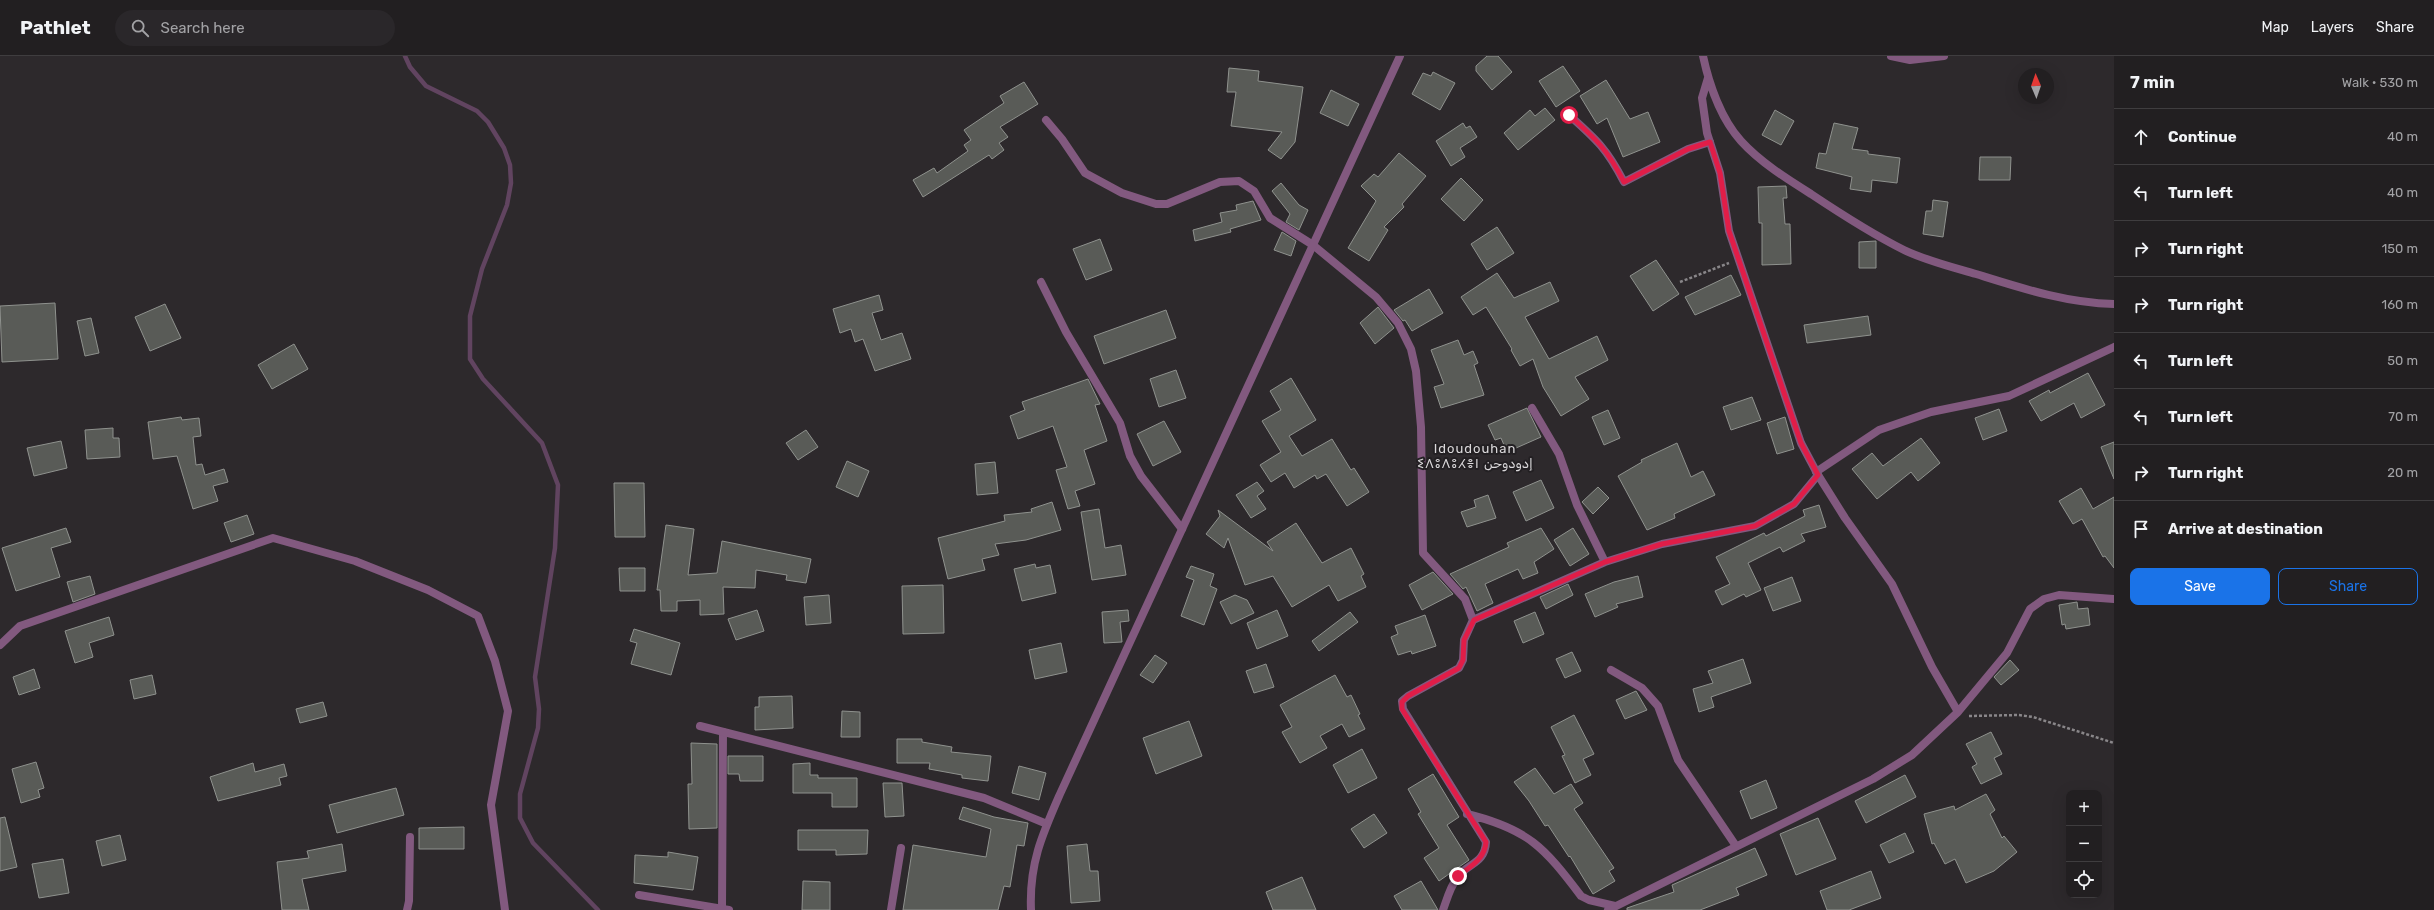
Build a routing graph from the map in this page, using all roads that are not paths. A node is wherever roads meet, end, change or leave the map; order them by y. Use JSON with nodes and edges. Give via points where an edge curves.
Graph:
{"nodes":[{"id":1,"x":1400,"y":56,"type":"edge"},
{"id":2,"x":1703,"y":56,"type":"edge"},
{"id":3,"x":1891,"y":56,"type":"edge"},
{"id":4,"x":1944,"y":56,"type":"edge"},
{"id":5,"x":1708,"y":78,"type":"junction"},
{"id":6,"x":1569,"y":115,"type":"dead end"},
{"id":7,"x":1046,"y":120,"type":"dead end"},
{"id":8,"x":1710,"y":142,"type":"junction"},
{"id":9,"x":1313,"y":245,"type":"junction"},
{"id":10,"x":1041,"y":282,"type":"dead end"},
{"id":11,"x":2114,"y":304,"type":"edge"},
{"id":12,"x":2114,"y":347,"type":"edge"},
{"id":13,"x":1532,"y":408,"type":"dead end"},
{"id":14,"x":1817,"y":473,"type":"junction"},
{"id":15,"x":1182,"y":529,"type":"junction"},
{"id":16,"x":1605,"y":562,"type":"junction"},
{"id":17,"x":2114,"y":599,"type":"edge"},
{"id":18,"x":1474,"y":620,"type":"junction"},
{"id":19,"x":0,"y":645,"type":"edge"},
{"id":20,"x":1611,"y":670,"type":"dead end"},
{"id":21,"x":1958,"y":712,"type":"junction"},
{"id":22,"x":700,"y":726,"type":"dead end"},
{"id":23,"x":723,"y":732,"type":"junction"},
{"id":24,"x":1467,"y":814,"type":"junction"},
{"id":25,"x":1047,"y":824,"type":"junction"},
{"id":26,"x":410,"y":837,"type":"dead end"},
{"id":27,"x":1736,"y":846,"type":"junction"},
{"id":28,"x":901,"y":848,"type":"dead end"},
{"id":29,"x":639,"y":896,"type":"dead end"},
{"id":30,"x":1611,"y":908,"type":"edge"},
{"id":31,"x":726,"y":909,"type":"edge"},
{"id":32,"x":407,"y":910,"type":"edge"},
{"id":33,"x":505,"y":910,"type":"edge"},
{"id":34,"x":891,"y":910,"type":"edge"},
{"id":35,"x":1031,"y":910,"type":"edge"},
{"id":36,"x":1443,"y":910,"type":"edge"}],
"edges":[{"from":1,"to":9,"type":"street"},
{"from":2,"to":5,"type":"street"},
{"from":3,"to":4,"type":"street","via":[[1910,60]]},
{"from":5,"to":8,"type":"street","via":[[1702,98]]},
{"from":5,"to":11,"type":"street","via":[[1727,120],[1741,141],[1794,183],[1844,216],[1904,250],[2043,295],[2098,304]]},
{"from":6,"to":8,"type":"street","via":[[1611,156],[1624,182],[1688,149]]},
{"from":7,"to":9,"type":"street","via":[[1085,173],[1102,184],[1129,196],[1156,204],[1167,204],[1220,182],[1239,181],[1254,191],[1270,218]]},
{"from":8,"to":14,"type":"street","via":[[1720,173],[1729,231],[1738,259],[1801,443]]},
{"from":9,"to":15,"type":"street"},
{"from":9,"to":18,"type":"street","via":[[1376,297],[1398,323],[1411,349],[1416,371],[1421,427],[1423,552],[1465,599]]},
{"from":10,"to":15,"type":"street","via":[[1066,332],[1120,423],[1130,456],[1141,476]]},
{"from":12,"to":14,"type":"street","via":[[2009,396],[1931,412],[1893,424],[1857,443]]},
{"from":13,"to":16,"type":"street","via":[[1558,454],[1577,504]]},
{"from":14,"to":16,"type":"street","via":[[1794,504],[1755,526],[1662,544]]},
{"from":14,"to":21,"type":"street","via":[[1892,584],[1932,667]]},
{"from":15,"to":25,"type":"street"},
{"from":16,"to":18,"type":"street"},
{"from":17,"to":21,"type":"street","via":[[2059,595],[2044,599],[2030,609],[2007,653]]},
{"from":18,"to":24,"type":"street","via":[[1464,640],[1463,660],[1459,668],[1408,696],[1402,702],[1402,709]]},
{"from":19,"to":33,"type":"street","via":[[20,626],[274,538],[355,561],[428,590],[478,616],[495,661],[508,711],[491,805]]},
{"from":20,"to":27,"type":"street","via":[[1642,688],[1658,706],[1678,760]]},
{"from":21,"to":27,"type":"street","via":[[1912,755],[1874,778]]},
{"from":22,"to":23,"type":"street"},
{"from":23,"to":25,"type":"street","via":[[984,798]]},
{"from":23,"to":31,"type":"street"},
{"from":24,"to":30,"type":"street","via":[[1498,822],[1526,836],[1543,848],[1581,896]]},
{"from":24,"to":36,"type":"street","via":[[1486,842],[1486,851],[1478,861],[1458,876]]},
{"from":25,"to":35,"type":"street","via":[[1032,870]]},
{"from":26,"to":32,"type":"street"},
{"from":27,"to":30,"type":"street"},
{"from":28,"to":34,"type":"street"},
{"from":29,"to":31,"type":"street"}]}
